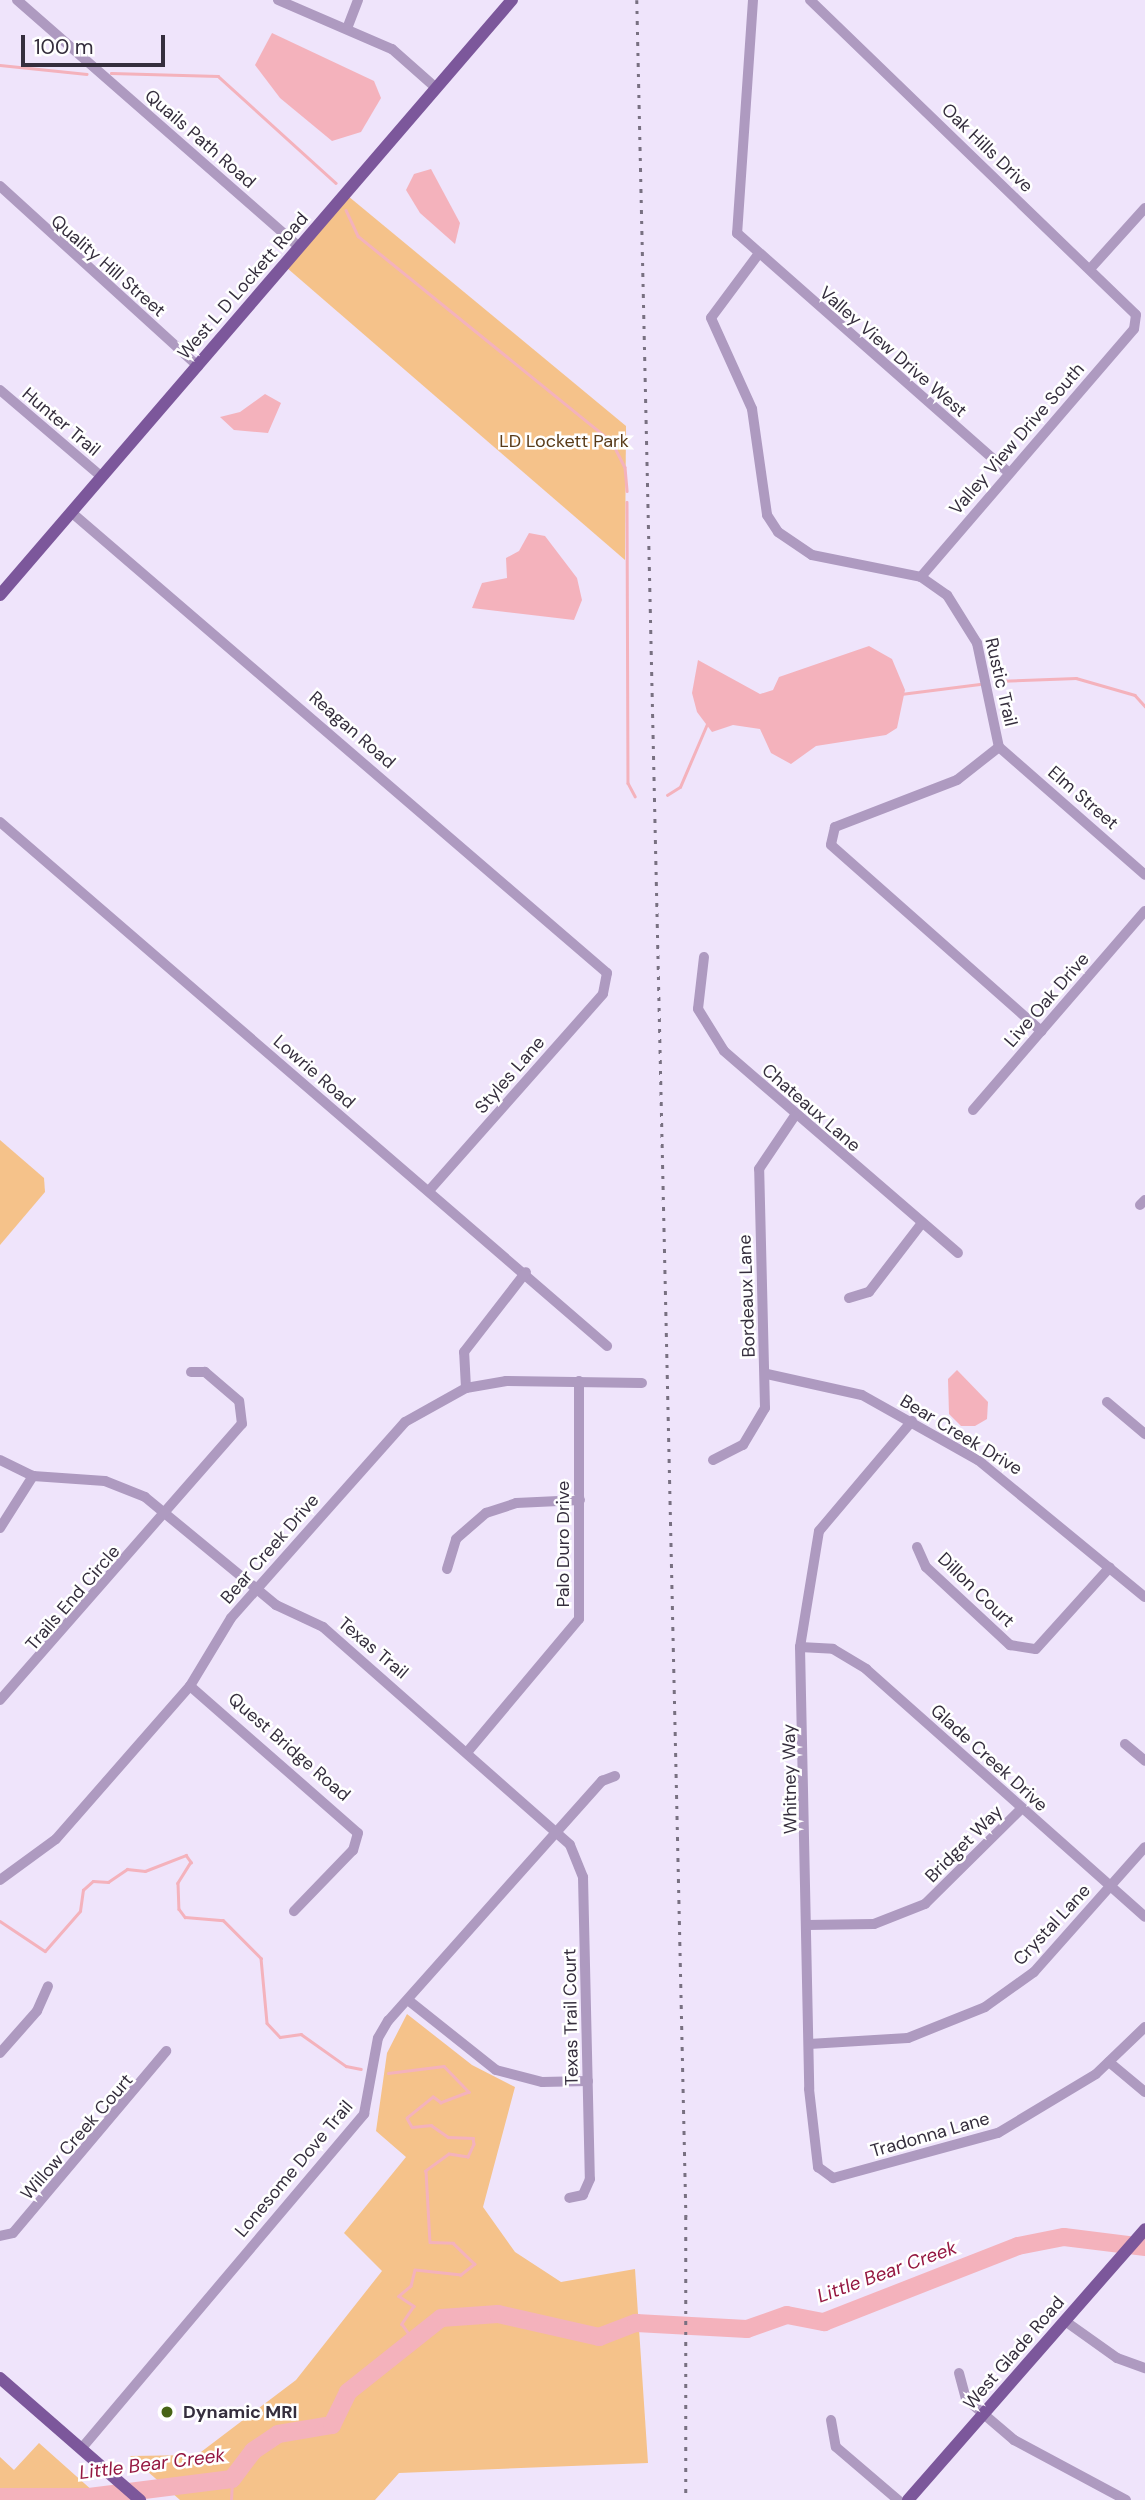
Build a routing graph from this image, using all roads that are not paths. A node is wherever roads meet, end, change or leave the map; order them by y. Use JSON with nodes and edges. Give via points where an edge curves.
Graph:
{"nodes":[{"id":1,"x":17,"y":0,"type":"edge"},
{"id":2,"x":278,"y":0,"type":"edge"},
{"id":3,"x":358,"y":0,"type":"edge"},
{"id":4,"x":512,"y":0,"type":"edge"},
{"id":5,"x":753,"y":0,"type":"edge"},
{"id":6,"x":810,"y":0,"type":"edge"},
{"id":7,"x":348,"y":26,"type":"junction"},
{"id":8,"x":435,"y":87,"type":"junction"},
{"id":9,"x":0,"y":186,"type":"edge"},
{"id":10,"x":1145,"y":208,"type":"edge"},
{"id":11,"x":299,"y":247,"type":"junction"},
{"id":12,"x":757,"y":256,"type":"junction"},
{"id":13,"x":1090,"y":269,"type":"junction"},
{"id":14,"x":1137,"y":322,"type":"joint"},
{"id":15,"x":198,"y":366,"type":"junction"},
{"id":16,"x":0,"y":390,"type":"edge"},
{"id":17,"x":1008,"y":472,"type":"junction"},
{"id":18,"x":102,"y":477,"type":"junction"},
{"id":19,"x":71,"y":512,"type":"junction"},
{"id":20,"x":921,"y":577,"type":"junction"},
{"id":21,"x":0,"y":595,"type":"edge"},
{"id":22,"x":999,"y":747,"type":"junction"},
{"id":23,"x":0,"y":822,"type":"edge"},
{"id":24,"x":1145,"y":875,"type":"edge"},
{"id":25,"x":1145,"y":911,"type":"edge"},
{"id":26,"x":705,"y":957,"type":"dead end"},
{"id":27,"x":607,"y":976,"type":"joint"},
{"id":28,"x":1041,"y":1031,"type":"junction"},
{"id":29,"x":973,"y":1110,"type":"dead end"},
{"id":30,"x":794,"y":1117,"type":"junction"},
{"id":31,"x":429,"y":1191,"type":"junction"},
{"id":32,"x":922,"y":1223,"type":"junction"},
{"id":33,"x":958,"y":1253,"type":"dead end"},
{"id":34,"x":526,"y":1272,"type":"junction"},
{"id":35,"x":849,"y":1298,"type":"dead end"},
{"id":36,"x":607,"y":1346,"type":"dead end"},
{"id":37,"x":191,"y":1372,"type":"dead end"},
{"id":38,"x":767,"y":1374,"type":"junction"},
{"id":39,"x":579,"y":1381,"type":"junction"},
{"id":40,"x":642,"y":1383,"type":"dead end"},
{"id":41,"x":466,"y":1388,"type":"junction"},
{"id":42,"x":1107,"y":1402,"type":"dead end"},
{"id":43,"x":912,"y":1421,"type":"junction"},
{"id":44,"x":1145,"y":1434,"type":"edge"},
{"id":45,"x":0,"y":1460,"type":"edge"},
{"id":46,"x":713,"y":1460,"type":"dead end"},
{"id":47,"x":33,"y":1476,"type":"junction"},
{"id":48,"x":579,"y":1500,"type":"junction"},
{"id":49,"x":166,"y":1514,"type":"junction"},
{"id":50,"x":0,"y":1528,"type":"edge"},
{"id":51,"x":917,"y":1546,"type":"dead end"},
{"id":52,"x":1110,"y":1567,"type":"junction"},
{"id":53,"x":447,"y":1569,"type":"dead end"},
{"id":54,"x":257,"y":1588,"type":"junction"},
{"id":55,"x":1145,"y":1597,"type":"edge"},
{"id":56,"x":800,"y":1647,"type":"junction"},
{"id":57,"x":190,"y":1686,"type":"junction"},
{"id":58,"x":0,"y":1700,"type":"edge"},
{"id":59,"x":1125,"y":1744,"type":"dead end"},
{"id":60,"x":469,"y":1750,"type":"junction"},
{"id":61,"x":1145,"y":1761,"type":"edge"},
{"id":62,"x":615,"y":1776,"type":"dead end"},
{"id":63,"x":1022,"y":1808,"type":"junction"},
{"id":64,"x":555,"y":1833,"type":"junction"},
{"id":65,"x":1145,"y":1847,"type":"edge"},
{"id":66,"x":0,"y":1880,"type":"edge"},
{"id":67,"x":1110,"y":1886,"type":"junction"},
{"id":68,"x":294,"y":1911,"type":"dead end"},
{"id":69,"x":1145,"y":1917,"type":"edge"},
{"id":70,"x":807,"y":1925,"type":"junction"},
{"id":71,"x":48,"y":1986,"type":"dead end"},
{"id":72,"x":408,"y":2000,"type":"junction"},
{"id":73,"x":1145,"y":2027,"type":"edge"},
{"id":74,"x":809,"y":2044,"type":"junction"},
{"id":75,"x":166,"y":2051,"type":"dead end"},
{"id":76,"x":0,"y":2053,"type":"edge"},
{"id":77,"x":1109,"y":2062,"type":"junction"},
{"id":78,"x":588,"y":2081,"type":"junction"},
{"id":79,"x":1145,"y":2092,"type":"edge"},
{"id":80,"x":820,"y":2170,"type":"joint"},
{"id":81,"x":569,"y":2198,"type":"dead end"},
{"id":82,"x":1145,"y":2229,"type":"edge"},
{"id":83,"x":2,"y":2237,"type":"edge"},
{"id":84,"x":1065,"y":2322,"type":"junction"},
{"id":85,"x":1145,"y":2368,"type":"edge"},
{"id":86,"x":959,"y":2373,"type":"dead end"},
{"id":87,"x":0,"y":2378,"type":"edge"},
{"id":88,"x":984,"y":2415,"type":"junction"},
{"id":89,"x":831,"y":2420,"type":"dead end"},
{"id":90,"x":81,"y":2449,"type":"junction"},
{"id":91,"x":140,"y":2500,"type":"edge"},
{"id":92,"x":898,"y":2500,"type":"edge"},
{"id":93,"x":908,"y":2500,"type":"edge"},
{"id":94,"x":1126,"y":2500,"type":"edge"}],
"edges":[{"from":1,"to":11,"type":"street","name":"Quails Path Road"},
{"from":2,"to":7,"type":"street"},
{"from":3,"to":7,"type":"street"},
{"from":4,"to":8,"type":"main road","name":"West L D Lockett Road"},
{"from":5,"to":12,"type":"street","name":"Valley View Drive West","via":[[733,223]]},
{"from":6,"to":13,"type":"street","name":"Oak Hills Drive"},
{"from":7,"to":8,"type":"street","via":[[392,49]]},
{"from":8,"to":11,"type":"main road","name":"West L D Lockett Road"},
{"from":9,"to":15,"type":"street","name":"Quality Hill Street"},
{"from":10,"to":13,"type":"street"},
{"from":11,"to":15,"type":"main road","name":"West L D Lockett Road"},
{"from":12,"to":17,"type":"street","name":"Valley View Drive West"},
{"from":12,"to":20,"type":"street","name":"Rustic Trail","via":[[711,318],[752,409],[767,515],[778,532],[812,555]]},
{"from":13,"to":14,"type":"street","name":"Oak Hills Drive","via":[[1133,310]]},
{"from":14,"to":17,"type":"street","name":"Valley View Drive South"},
{"from":15,"to":18,"type":"main road","name":"West L D Lockett Road"},
{"from":16,"to":18,"type":"street","name":"Hunter Trail"},
{"from":17,"to":20,"type":"street","name":"Valley View Drive South"},
{"from":18,"to":19,"type":"main road","name":"West L D Lockett Road"},
{"from":19,"to":21,"type":"main road","name":"West L D Lockett Road"},
{"from":19,"to":27,"type":"street","name":"Reagan Road"},
{"from":20,"to":22,"type":"street","name":"Rustic Trail","via":[[957,606],[974,634]]},
{"from":22,"to":24,"type":"street","name":"Elm Street"},
{"from":22,"to":28,"type":"street","name":"Rustic Trail","via":[[957,780],[835,827],[829,839]]},
{"from":23,"to":31,"type":"street","name":"Lowrie Road"},
{"from":25,"to":28,"type":"street","name":"Live Oak Drive"},
{"from":26,"to":30,"type":"street","name":"Chateaux Lane","via":[[698,1009],[708,1031]]},
{"from":27,"to":31,"type":"street","name":"Styles Lane","via":[[603,994]]},
{"from":28,"to":29,"type":"street","name":"Live Oak Drive"},
{"from":30,"to":32,"type":"street","name":"Chateaux Lane"},
{"from":30,"to":38,"type":"street","name":"Bordeaux Lane","via":[[759,1169]]},
{"from":31,"to":34,"type":"street","name":"Lowrie Road"},
{"from":32,"to":33,"type":"street","name":"Chateaux Lane"},
{"from":32,"to":35,"type":"street","via":[[869,1292]]},
{"from":34,"to":36,"type":"street","name":"Lowrie Road"},
{"from":34,"to":41,"type":"street","via":[[464,1352]]},
{"from":37,"to":49,"type":"street","name":"Trails End Circle","via":[[205,1372],[239,1401],[242,1424]]},
{"from":38,"to":43,"type":"street","name":"Bear Creek Drive","via":[[862,1395]]},
{"from":38,"to":46,"type":"street","name":"Bordeaux Lane","via":[[755,1429],[743,1445]]},
{"from":39,"to":40,"type":"street","name":"Bear Creek Drive"},
{"from":39,"to":41,"type":"street","name":"Bear Creek Drive"},
{"from":39,"to":48,"type":"street","name":"Palo Duro Drive"},
{"from":41,"to":54,"type":"street","name":"Bear Creek Drive","via":[[389,1435]]},
{"from":42,"to":44,"type":"street"},
{"from":43,"to":52,"type":"street","name":"Bear Creek Drive","via":[[1021,1490]]},
{"from":43,"to":56,"type":"street","name":"Whitney Way","via":[[819,1531]]},
{"from":45,"to":47,"type":"street","name":"Texas Trail"},
{"from":47,"to":49,"type":"street","name":"Texas Trail","via":[[124,1486]]},
{"from":47,"to":50,"type":"street"},
{"from":48,"to":53,"type":"street","via":[[516,1503],[486,1513],[456,1539]]},
{"from":48,"to":60,"type":"street","name":"Palo Duro Drive","via":[[579,1619]]},
{"from":49,"to":54,"type":"street","name":"Texas Trail"},
{"from":49,"to":58,"type":"street","name":"Trails End Circle"},
{"from":51,"to":52,"type":"street","name":"Dillon Court","via":[[926,1567],[1010,1645],[1036,1649]]},
{"from":52,"to":55,"type":"street","name":"Bear Creek Drive"},
{"from":54,"to":57,"type":"street","name":"Bear Creek Drive","via":[[220,1633]]},
{"from":54,"to":60,"type":"street","name":"Texas Trail","via":[[323,1627]]},
{"from":56,"to":63,"type":"street","name":"Glade Creek Drive","via":[[833,1649],[866,1669]]},
{"from":56,"to":70,"type":"street","name":"Whitney Way"},
{"from":57,"to":66,"type":"street","name":"Bear Creek Drive","via":[[57,1839]]},
{"from":57,"to":68,"type":"street","name":"Quest Bridge Road","via":[[354,1826],[358,1838]]},
{"from":59,"to":61,"type":"street"},
{"from":60,"to":64,"type":"street","name":"Texas Trail"},
{"from":62,"to":64,"type":"street","name":"Lonesome Dove Trail","via":[[601,1781]]},
{"from":63,"to":67,"type":"street","name":"Glade Creek Drive"},
{"from":63,"to":70,"type":"street","name":"Bridget Way","via":[[925,1904],[874,1924]]},
{"from":64,"to":72,"type":"street","name":"Lonesome Dove Trail"},
{"from":64,"to":78,"type":"street","name":"Texas Trail Court","via":[[570,1845],[583,1877]]},
{"from":65,"to":67,"type":"street","name":"Crystal Lane"},
{"from":67,"to":69,"type":"street","name":"Glade Creek Drive"},
{"from":67,"to":74,"type":"street","name":"Crystal Lane","via":[[1034,1972],[985,2007],[908,2038]]},
{"from":70,"to":74,"type":"street","name":"Whitney Way"},
{"from":71,"to":76,"type":"street","via":[[37,2011]]},
{"from":72,"to":78,"type":"street","via":[[496,2070],[542,2082]]},
{"from":72,"to":90,"type":"street","name":"Lonesome Dove Trail","via":[[378,2038],[364,2114]]},
{"from":73,"to":77,"type":"street","name":"Tradonna Lane"},
{"from":74,"to":80,"type":"street","name":"Whitney Way"},
{"from":75,"to":83,"type":"street","name":"Willow Creek Court","via":[[150,2077]]},
{"from":77,"to":79,"type":"street"},
{"from":77,"to":80,"type":"street","name":"Tradonna Lane","via":[[998,2133],[833,2178]]},
{"from":78,"to":81,"type":"street","name":"Texas Trail Court","via":[[590,2179],[583,2195]]},
{"from":82,"to":84,"type":"main road","name":"West Glade Road"},
{"from":84,"to":85,"type":"street","via":[[1117,2358]]},
{"from":84,"to":88,"type":"main road","name":"West Glade Road"},
{"from":86,"to":88,"type":"street","via":[[967,2399]]},
{"from":87,"to":90,"type":"main road"},
{"from":88,"to":93,"type":"main road","name":"West Glade Road"},
{"from":88,"to":94,"type":"street","via":[[1043,2458]]},
{"from":89,"to":92,"type":"street","via":[[836,2447]]},
{"from":90,"to":91,"type":"main road"}]}
